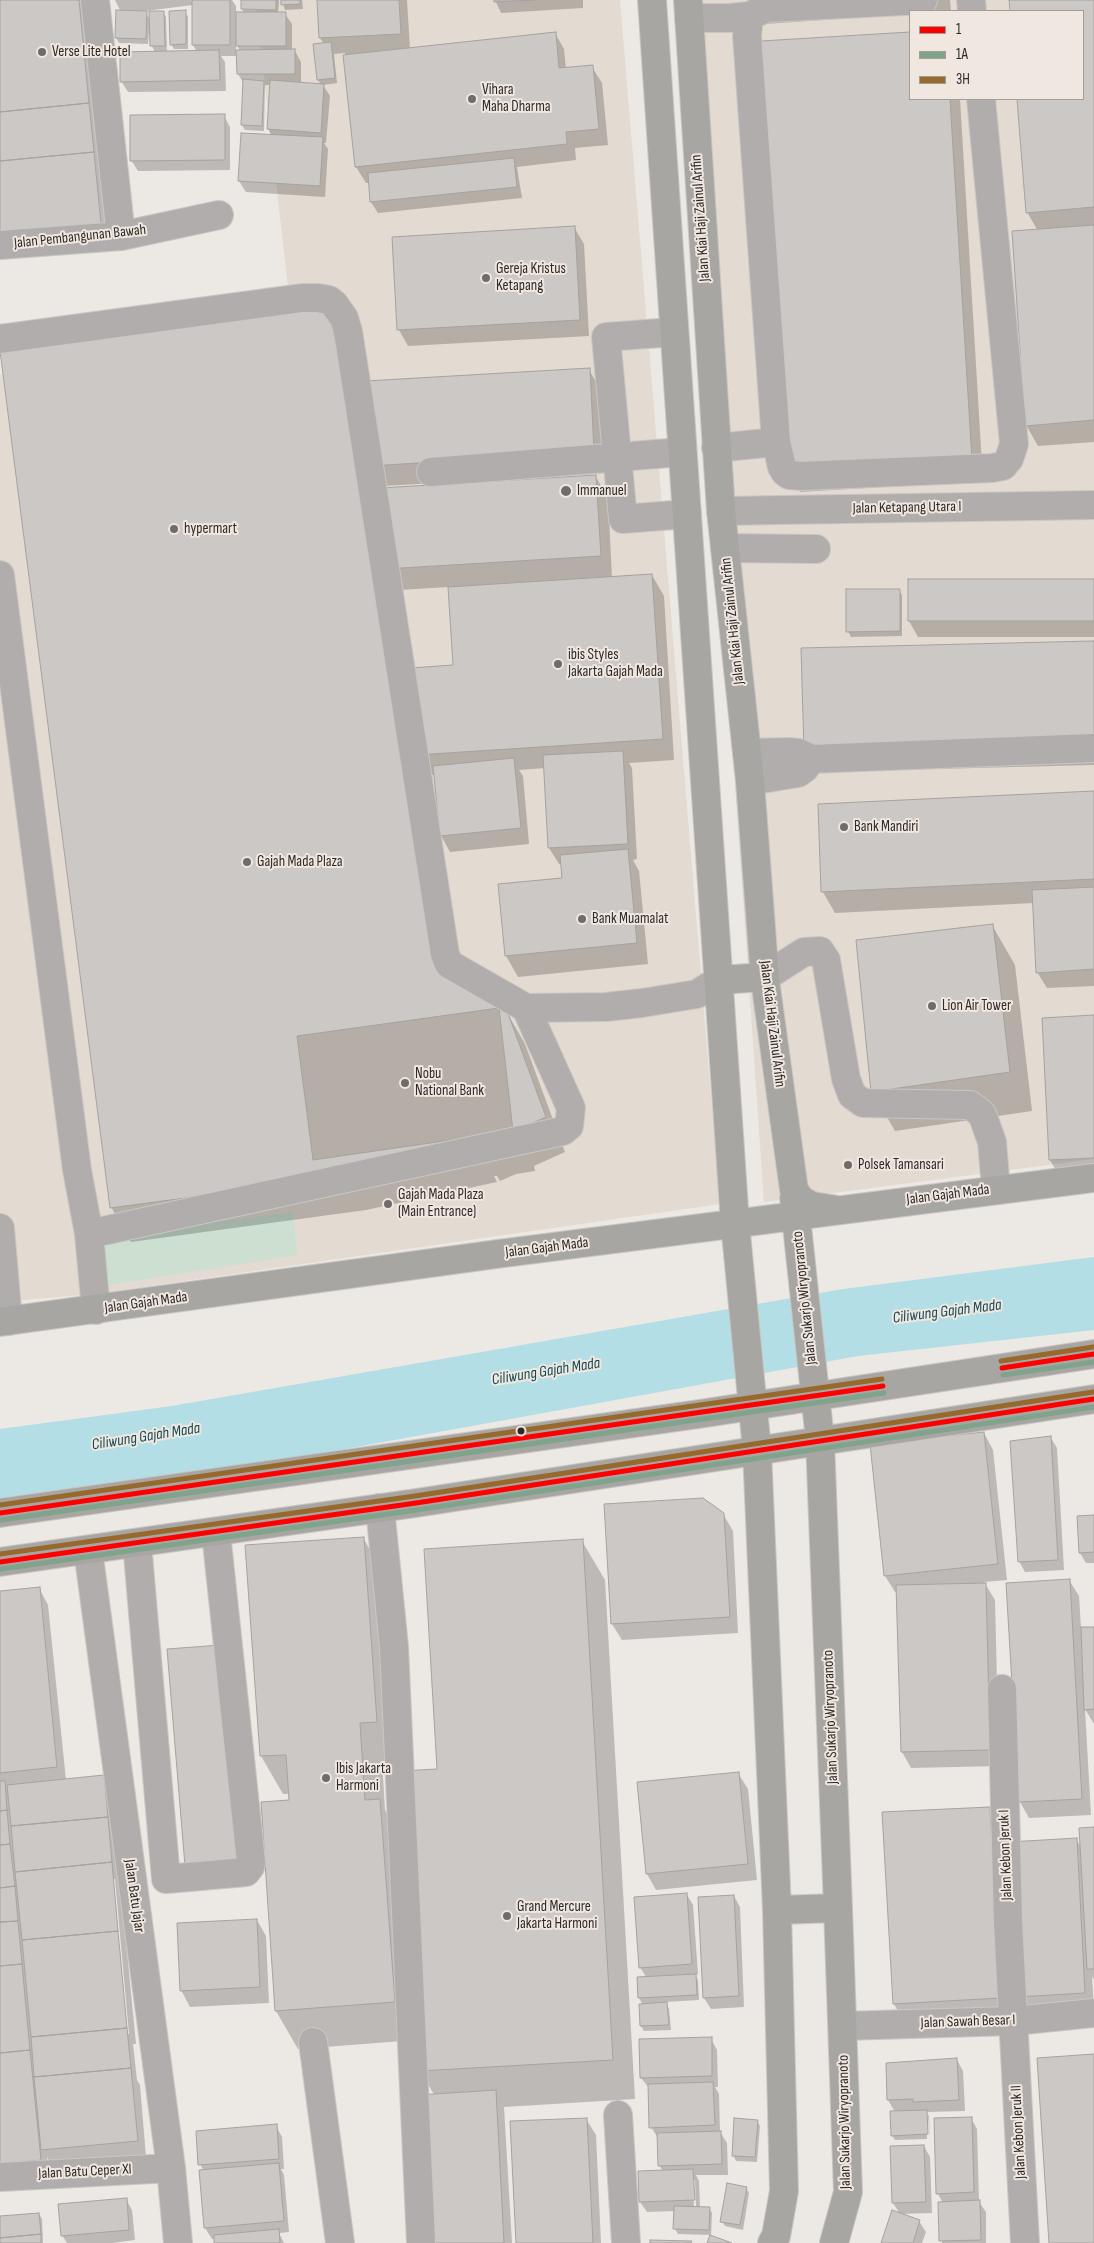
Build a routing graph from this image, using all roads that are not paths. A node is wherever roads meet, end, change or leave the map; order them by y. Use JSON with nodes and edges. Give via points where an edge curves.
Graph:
{"nodes":[{"id":1,"x":95,"y":0,"type":"edge"},
{"id":2,"x":923,"y":0,"type":"edge"},
{"id":3,"x":688,"y":9,"type":"edge"},
{"id":4,"x":653,"y":10,"type":"edge"},
{"id":5,"x":749,"y":16,"type":"junction"},
{"id":6,"x":981,"y":100,"type":"edge"},
{"id":7,"x":219,"y":215,"type":"dead end"},
{"id":8,"x":121,"y":236,"type":"junction"},
{"id":9,"x":0,"y":246,"type":"edge"},
{"id":10,"x":674,"y":332,"type":"junction"},
{"id":11,"x":0,"y":339,"type":"edge"},
{"id":12,"x":776,"y":442,"type":"junction"},
{"id":13,"x":716,"y":448,"type":"junction"},
{"id":14,"x":682,"y":452,"type":"junction"},
{"id":15,"x":618,"y":457,"type":"junction"},
{"id":16,"x":431,"y":472,"type":"dead end"},
{"id":17,"x":1094,"y":505,"type":"edge"},
{"id":18,"x":721,"y":511,"type":"junction"},
{"id":19,"x":687,"y":514,"type":"junction"},
{"id":20,"x":725,"y":548,"type":"junction"},
{"id":21,"x":816,"y":549,"type":"dead end"},
{"id":22,"x":0,"y":575,"type":"edge"},
{"id":23,"x":1094,"y":748,"type":"edge"},
{"id":24,"x":747,"y":753,"type":"junction"},
{"id":25,"x":811,"y":759,"type":"junction"},
{"id":26,"x":750,"y":781,"type":"junction"},
{"id":27,"x":765,"y":976,"type":"junction"},
{"id":28,"x":719,"y":980,"type":"junction"},
{"id":29,"x":526,"y":1008,"type":"junction"},
{"id":30,"x":1094,"y":1178,"type":"edge"},
{"id":31,"x":996,"y":1189,"type":"junction"},
{"id":32,"x":795,"y":1203,"type":"junction"},
{"id":33,"x":735,"y":1223,"type":"junction"},
{"id":34,"x":0,"y":1228,"type":"edge"},
{"id":35,"x":89,"y":1234,"type":"junction"},
{"id":36,"x":96,"y":1310,"type":"junction"},
{"id":37,"x":4,"y":1321,"type":"edge"},
{"id":38,"x":1094,"y":1354,"type":"edge"},
{"id":39,"x":814,"y":1384,"type":"junction"},
{"id":40,"x":752,"y":1394,"type":"junction"},
{"id":41,"x":1094,"y":1399,"type":"edge"},
{"id":42,"x":820,"y":1440,"type":"junction"},
{"id":43,"x":757,"y":1450,"type":"junction"},
{"id":44,"x":380,"y":1508,"type":"junction"},
{"id":45,"x":0,"y":1513,"type":"edge"},
{"id":46,"x":216,"y":1533,"type":"junction"},
{"id":47,"x":137,"y":1544,"type":"junction"},
{"id":48,"x":88,"y":1550,"type":"junction"},
{"id":49,"x":0,"y":1562,"type":"edge"},
{"id":50,"x":1002,"y":1689,"type":"dead end"},
{"id":51,"x":838,"y":1908,"type":"junction"},
{"id":52,"x":777,"y":1910,"type":"junction"},
{"id":53,"x":1094,"y":2013,"type":"edge"},
{"id":54,"x":1014,"y":2021,"type":"junction"},
{"id":55,"x":843,"y":2026,"type":"junction"},
{"id":56,"x":313,"y":2042,"type":"dead end"},
{"id":57,"x":618,"y":2115,"type":"dead end"},
{"id":58,"x":171,"y":2168,"type":"junction"},
{"id":59,"x":0,"y":2177,"type":"edge"},
{"id":60,"x":178,"y":2243,"type":"edge"},
{"id":61,"x":340,"y":2243,"type":"edge"},
{"id":62,"x":421,"y":2243,"type":"edge"},
{"id":63,"x":626,"y":2243,"type":"edge"},
{"id":64,"x":772,"y":2243,"type":"edge"},
{"id":65,"x":834,"y":2243,"type":"edge"},
{"id":66,"x":1025,"y":2243,"type":"edge"}],
"edges":[{"from":1,"to":8,"type":"street"},
{"from":2,"to":5,"type":"street","via":[[767,8]]},
{"from":3,"to":4,"type":"main road"},
{"from":3,"to":5,"type":"street","via":[[730,18]]},
{"from":3,"to":13,"type":"main road","name":"Jalan Kiai Haji Zainul Arifin"},
{"from":4,"to":10,"type":"main road"},
{"from":5,"to":12,"type":"street","via":[[747,36]]},
{"from":6,"to":12,"type":"street","via":[[1014,444],[1009,459],[1003,466],[992,468],[790,475],[782,467]]},
{"from":7,"to":8,"type":"street","name":"Jalan Pembangunan Bawah"},
{"from":8,"to":9,"type":"street","name":"Jalan Pembangunan Bawah"},
{"from":10,"to":14,"type":"main road"},
{"from":10,"to":15,"type":"street","via":[[606,337]]},
{"from":11,"to":29,"type":"street","via":[[302,298],[329,300],[334,304],[348,331],[445,954],[449,964]]},
{"from":12,"to":13,"type":"street"},
{"from":13,"to":18,"type":"main road","name":"Jalan Kiai Haji Zainul Arifin"},
{"from":14,"to":15,"type":"street"},
{"from":14,"to":19,"type":"main road"},
{"from":15,"to":16,"type":"street"},
{"from":15,"to":19,"type":"street","via":[[623,519]]},
{"from":17,"to":18,"type":"street","name":"Jalan Ketapang Utara I"},
{"from":18,"to":20,"type":"main road","name":"Jalan Kiai Haji Zainul Arifin"},
{"from":19,"to":28,"type":"main road"},
{"from":20,"to":21,"type":"street"},
{"from":20,"to":24,"type":"main road","name":"Jalan Kiai Haji Zainul Arifin"},
{"from":22,"to":35,"type":"street","via":[[77,1170]]},
{"from":23,"to":25,"type":"street"},
{"from":24,"to":25,"type":"street","via":[[788,752]]},
{"from":24,"to":26,"type":"main road","name":"Jalan Kiai Haji Zainul Arifin"},
{"from":25,"to":26,"type":"street","via":[[798,773]]},
{"from":26,"to":27,"type":"main road","name":"Jalan Kiai Haji Zainul Arifin"},
{"from":27,"to":28,"type":"main road"},
{"from":27,"to":31,"type":"street","via":[[804,952],[820,951],[826,960],[846,1079],[852,1095],[863,1103],[970,1105],[982,1114],[992,1142]]},
{"from":27,"to":32,"type":"main road","name":"Jalan Kiai Haji Zainul Arifin"},
{"from":28,"to":29,"type":"street","via":[[697,994],[642,1003]]},
{"from":28,"to":33,"type":"main road"},
{"from":29,"to":35,"type":"street","via":[[571,1108],[569,1126],[562,1131]]},
{"from":30,"to":31,"type":"main road","name":"Jalan Gajah Mada"},
{"from":31,"to":32,"type":"main road","name":"Jalan Gajah Mada","via":[[838,1210]]},
{"from":32,"to":33,"type":"main road","name":"Jalan Gajah Mada"},
{"from":32,"to":39,"type":"main road","name":"Jalan Sukarjo Wiryopranoto"},
{"from":33,"to":36,"type":"main road","name":"Jalan Gajah Mada"},
{"from":33,"to":40,"type":"main road"},
{"from":34,"to":37,"type":"street"},
{"from":35,"to":36,"type":"street"},
{"from":36,"to":37,"type":"main road","name":"Jalan Gajah Mada"},
{"from":38,"to":39,"type":"main road"},
{"from":39,"to":40,"type":"main road"},
{"from":39,"to":42,"type":"main road","name":"Jalan Sukarjo Wiryopranoto"},
{"from":40,"to":43,"type":"main road"},
{"from":40,"to":45,"type":"main road","via":[[542,1437]]},
{"from":41,"to":42,"type":"main road"},
{"from":42,"to":43,"type":"main road"},
{"from":42,"to":51,"type":"main road","name":"Jalan Sukarjo Wiryopranoto"},
{"from":43,"to":44,"type":"main road"},
{"from":43,"to":52,"type":"main road"},
{"from":44,"to":46,"type":"main road"},
{"from":44,"to":62,"type":"street","via":[[394,1647]]},
{"from":46,"to":47,"type":"main road"},
{"from":46,"to":47,"type":"street","via":[[251,1862],[246,1872],[166,1879]]},
{"from":47,"to":48,"type":"main road"},
{"from":48,"to":49,"type":"main road"},
{"from":48,"to":58,"type":"street","name":"Jalan Batu Jajar"},
{"from":50,"to":54,"type":"street","name":"Jalan Kebon Jeruk I"},
{"from":51,"to":52,"type":"main road"},
{"from":51,"to":55,"type":"main road","name":"Jalan Sukarjo Wiryopranoto"},
{"from":52,"to":64,"type":"main road","via":[[784,2191]]},
{"from":53,"to":54,"type":"street","name":"Jalan Sawah Besar I"},
{"from":54,"to":55,"type":"street","name":"Jalan Sawah Besar I"},
{"from":54,"to":66,"type":"street","name":"Jalan Kebon Jeruk II"},
{"from":55,"to":65,"type":"main road","name":"Jalan Sukarjo Wiryopranoto","via":[[848,2192]]},
{"from":56,"to":61,"type":"street"},
{"from":57,"to":63,"type":"street"},
{"from":58,"to":59,"type":"street","name":"Jalan Batu Ceper XI"},
{"from":58,"to":60,"type":"street","name":"Jalan Batu Jajar"}]}
